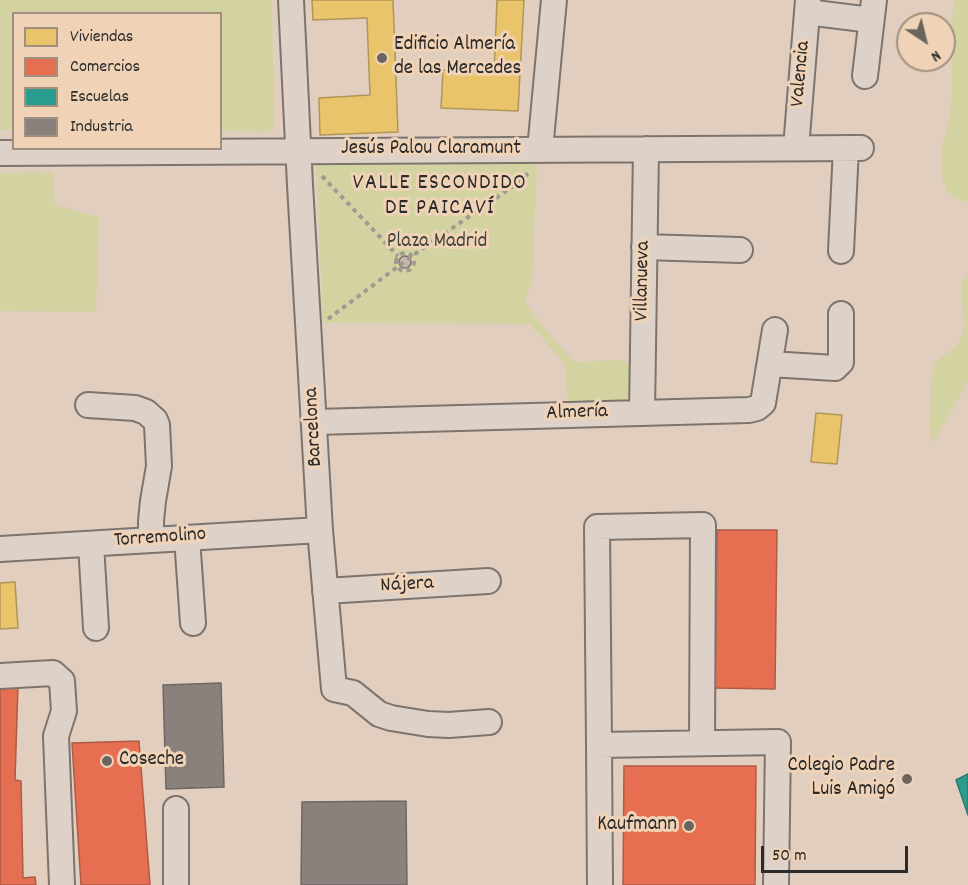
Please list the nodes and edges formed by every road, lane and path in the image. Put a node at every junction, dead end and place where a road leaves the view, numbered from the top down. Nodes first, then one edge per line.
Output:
1 (291, 0) edge
2 (554, 0) edge
3 (808, 6) edge
4 (873, 10) edge
5 (865, 76) dead end
6 (796, 148) junction
7 (646, 149) junction
8 (536, 150) junction
9 (298, 151) junction
10 (0, 153) edge
11 (321, 175) dead end
12 (644, 247) junction
13 (740, 250) dead end
14 (841, 251) dead end
15 (398, 256) junction
16 (411, 256) junction
17 (398, 267) junction
18 (841, 314) dead end
19 (323, 323) dead end
20 (775, 330) dead end
21 (770, 364) junction
22 (88, 405) dead end
23 (642, 412) junction
24 (315, 422) junction
25 (321, 530) junction
26 (187, 538) junction
27 (151, 540) junction
28 (91, 543) junction
29 (0, 549) edge
30 (488, 581) dead end
31 (326, 591) junction
32 (193, 623) dead end
33 (96, 628) dead end
34 (0, 676) edge
35 (489, 722) dead end
36 (702, 743) junction
37 (599, 745) junction
38 (176, 809) dead end
39 (62, 885) edge
40 (176, 885) edge
41 (600, 885) edge
42 (776, 885) edge

1 - 9 street, Barcelona
2 - 8 street
3 - 4 street
3 - 6 street, Valencia
4 - 5 street
6 - 7 street, Jesús Palou Claramunt
6 - 14 street, Jesús Palou Claramunt
7 - 8 street, Jesús Palou Claramunt
7 - 12 street, Villanueva
8 - 9 street, Jesús Palou Claramunt
8 - 16 path
9 - 10 street, Jesús Palou Claramunt
9 - 24 street, Barcelona
11 - 15 path
12 - 13 street
12 - 23 street, Villanueva
15 - 16 path
15 - 17 path
16 - 17 path
16 - 17 path
17 - 19 path
18 - 21 street
20 - 21 street, Almería
21 - 23 street, Almería
22 - 27 street
23 - 24 street, Almería
24 - 25 street, Barcelona
25 - 26 street, Torremolino
25 - 31 street, Barcelona
26 - 27 street, Torremolino
26 - 32 street
27 - 28 street, Torremolino
28 - 29 street, Torremolino
28 - 33 street
30 - 31 street, Nájera
31 - 35 street, Barcelona
34 - 39 street
36 - 37 street
36 - 37 street
36 - 42 street
37 - 41 street
38 - 40 street

